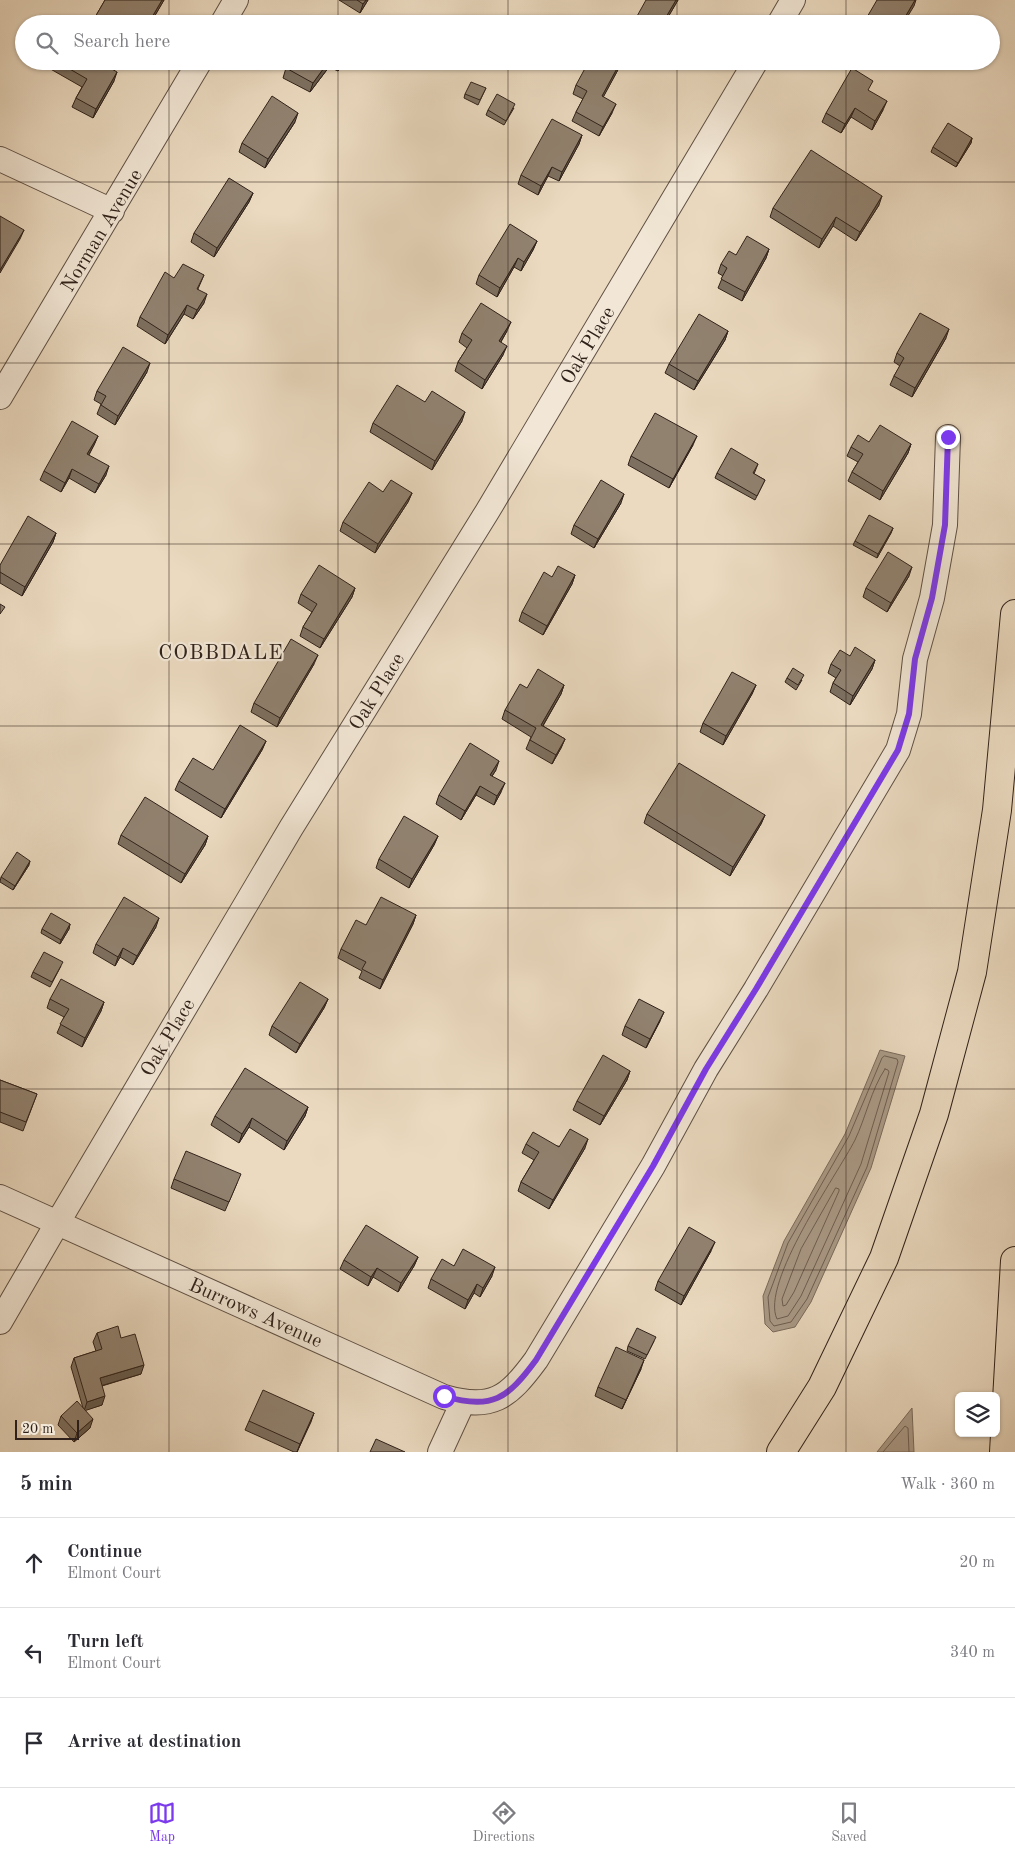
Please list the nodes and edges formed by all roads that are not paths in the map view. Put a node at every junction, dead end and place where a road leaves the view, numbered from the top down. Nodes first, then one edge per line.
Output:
1 (236, 0) edge
2 (793, 0) edge
3 (227, 15) edge
4 (784, 15) edge
5 (195, 70) edge
6 (751, 70) edge
7 (0, 159) edge
8 (112, 211) junction
9 (0, 397) edge
10 (948, 437) dead end
11 (1015, 614) edge
12 (0, 1197) edge
13 (58, 1222) junction
14 (1015, 1261) edge
15 (0, 1322) edge
16 (464, 1402) junction
17 (440, 1452) edge
18 (781, 1452) edge
19 (1004, 1452) edge

1 - 3 street
2 - 4 street
5 - 8 street, Norman Avenue
6 - 13 street, Oak Place
7 - 8 street
8 - 9 street, Norman Avenue
10 - 16 street
11 - 18 highway
12 - 13 street, Burrows Avenue
13 - 15 street, Oak Place
13 - 16 street, Burrows Avenue
14 - 19 highway
16 - 17 street

